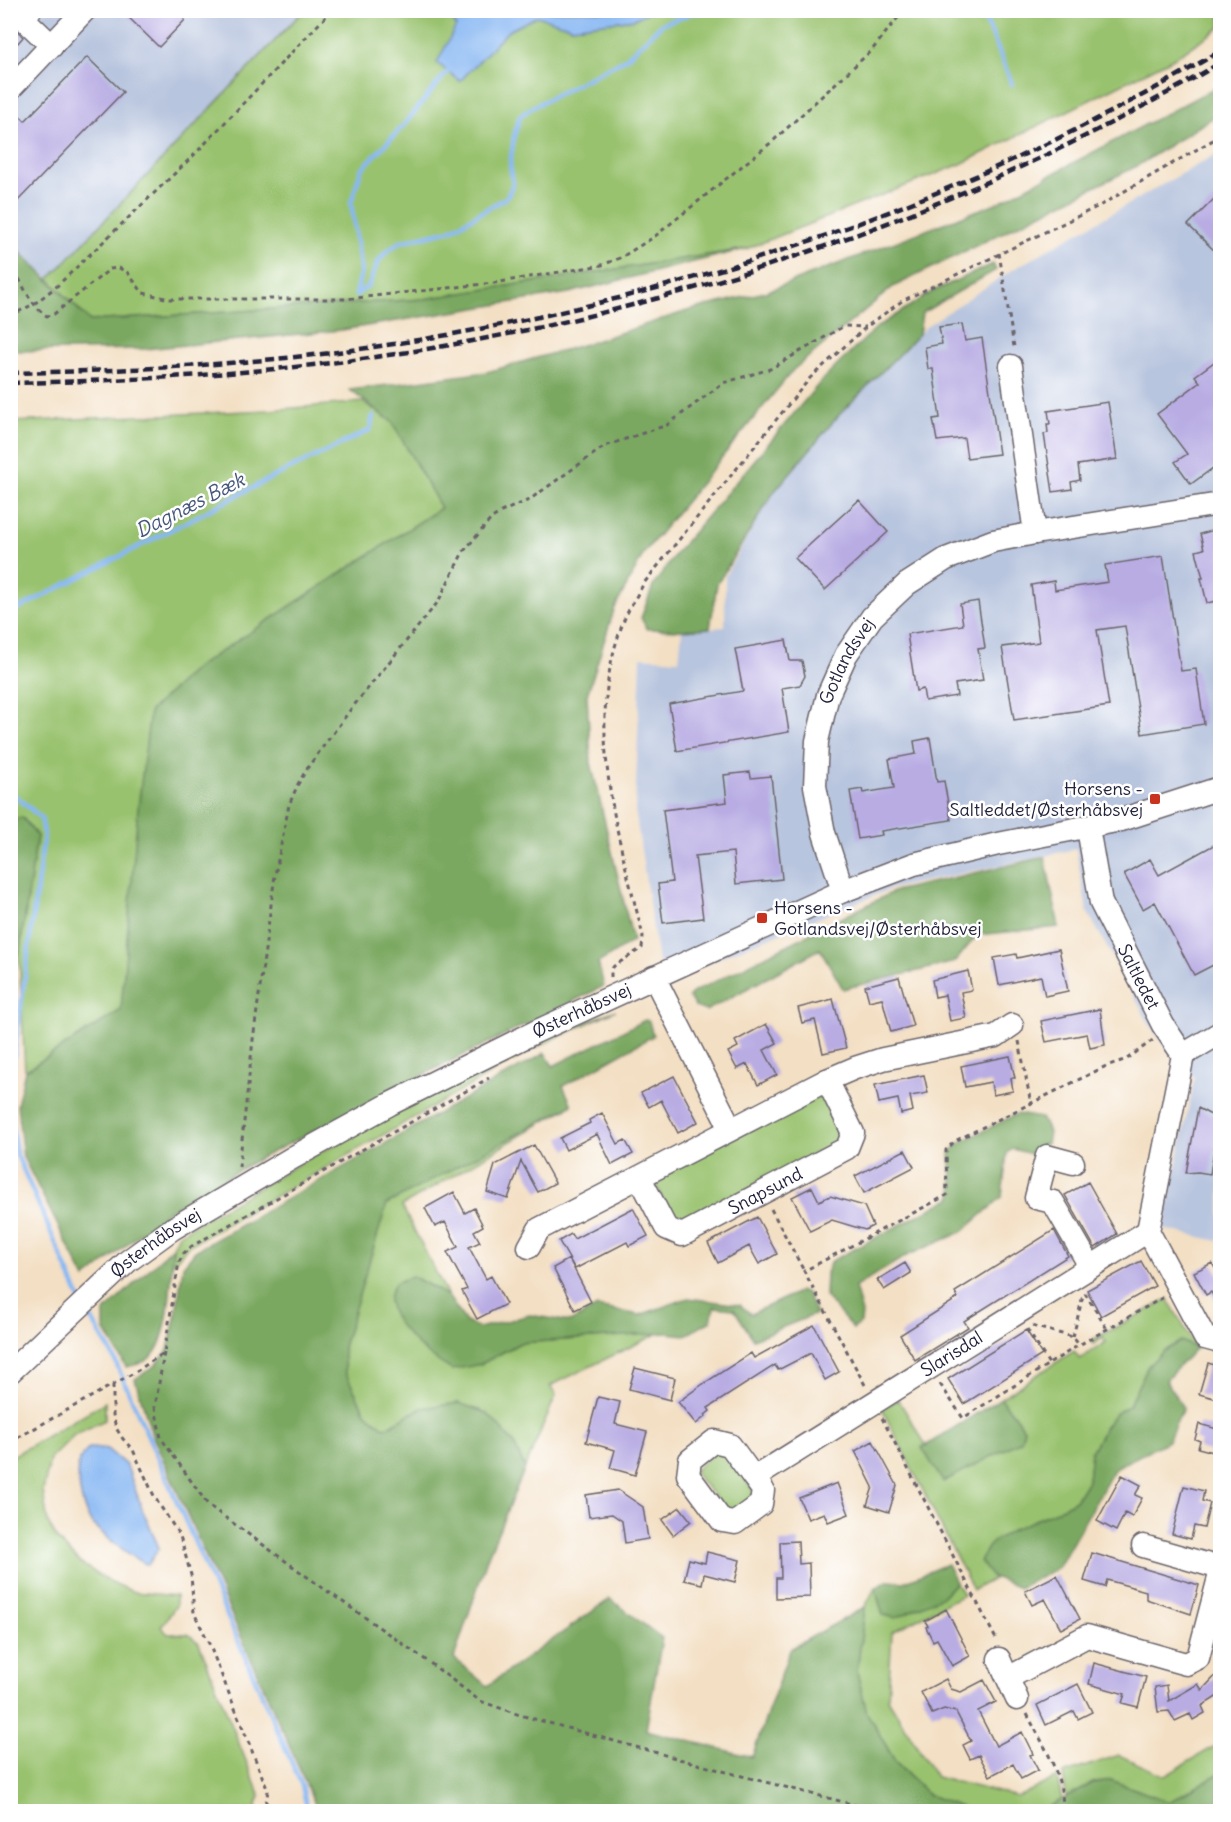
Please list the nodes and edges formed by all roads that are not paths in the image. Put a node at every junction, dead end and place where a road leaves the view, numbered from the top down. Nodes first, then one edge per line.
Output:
1 (30, 10) edge
2 (86, 10) edge
3 (52, 46) junction
4 (10, 89) edge
5 (1011, 366) road end
6 (1221, 504) edge
7 (1035, 533) junction
8 (1221, 788) edge
9 (1088, 828) junction
10 (843, 891) junction
11 (654, 977) junction
12 (1012, 1025) road end
13 (1221, 1033) edge
14 (1183, 1055) junction
15 (827, 1080) junction
16 (731, 1129) junction
17 (1073, 1163) dead end
18 (640, 1178) junction
19 (1148, 1231) junction
20 (529, 1246) dead end
21 (1090, 1266) junction
22 (1221, 1342) edge
23 (10, 1372) edge
24 (754, 1478) dead end
25 (1143, 1546) dead end
26 (1221, 1568) edge
27 (1221, 1574) edge
28 (1017, 1699) road end

1 - 3 street
2 - 3 street
3 - 4 street
5 - 7 street
6 - 7 street, Gotlandsvej
7 - 10 street, Gotlandsvej
8 - 9 street, Østerhåbsvej
9 - 10 street, Østerhåbsvej
9 - 14 street, Saltledet
10 - 11 street, Østerhåbsvej
11 - 16 street
11 - 23 street, Østerhåbsvej
12 - 15 street
13 - 14 street
14 - 19 street
15 - 16 street
15 - 18 street, Snapsund
16 - 18 street
17 - 21 street
18 - 20 street
19 - 21 street, Slarisdal
19 - 22 street
21 - 24 street, Slarisdal
25 - 26 street
27 - 28 street

